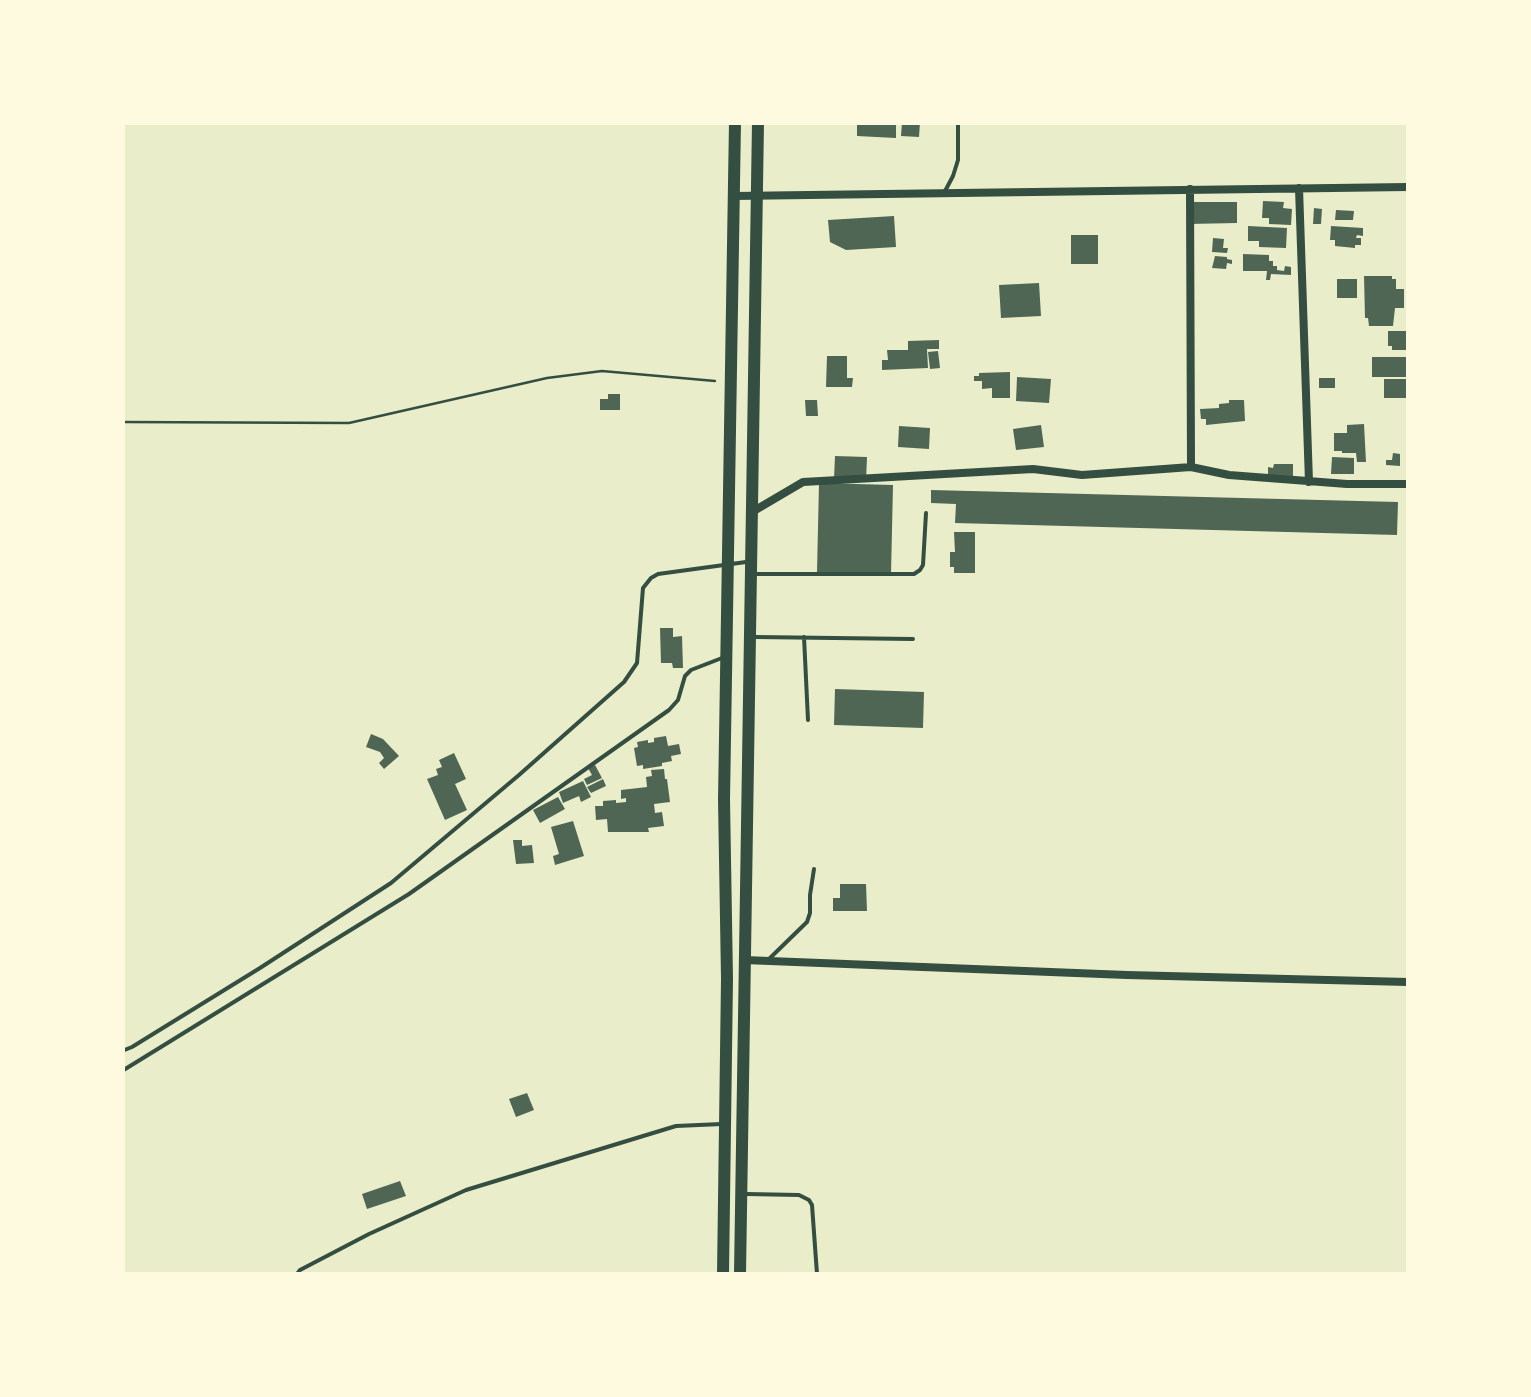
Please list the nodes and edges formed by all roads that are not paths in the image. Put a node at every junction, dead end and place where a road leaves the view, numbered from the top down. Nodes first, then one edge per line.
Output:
1 (735, 122) edge
2 (758, 122) edge
3 (958, 122) edge
4 (1408, 187) edge
5 (1300, 188) junction
6 (1190, 190) junction
7 (944, 193) junction
8 (734, 196) junction
9 (757, 196) junction
10 (1191, 467) junction
11 (1308, 482) dead end
12 (1408, 484) edge
13 (752, 512) junction
14 (926, 512) dead end
15 (728, 564) junction
16 (751, 568) junction
17 (750, 637) junction
18 (804, 637) junction
19 (913, 639) dead end
20 (727, 656) junction
21 (808, 720) dead end
22 (814, 869) dead end
23 (744, 960) junction
24 (767, 961) junction
25 (1408, 982) edge
26 (122, 1050) edge
27 (122, 1071) edge
28 (726, 1124) junction
29 (741, 1194) junction
30 (297, 1274) edge
31 (724, 1274) edge
32 (740, 1274) edge
33 (817, 1274) edge

1 - 8 highway
2 - 9 highway
3 - 7 lane
4 - 5 street
5 - 6 street
5 - 11 street
6 - 7 street
6 - 10 street
7 - 9 street
8 - 9 street
8 - 15 highway
9 - 13 highway
10 - 12 street
10 - 13 street
13 - 16 highway
14 - 16 lane
15 - 16 lane
15 - 20 highway
15 - 26 lane
16 - 17 highway
17 - 18 lane
17 - 23 highway
18 - 19 lane
18 - 21 lane
20 - 27 lane
20 - 28 highway
22 - 24 lane
23 - 24 street
23 - 29 highway
24 - 25 street
28 - 30 lane
28 - 31 highway
29 - 32 highway
29 - 33 lane

